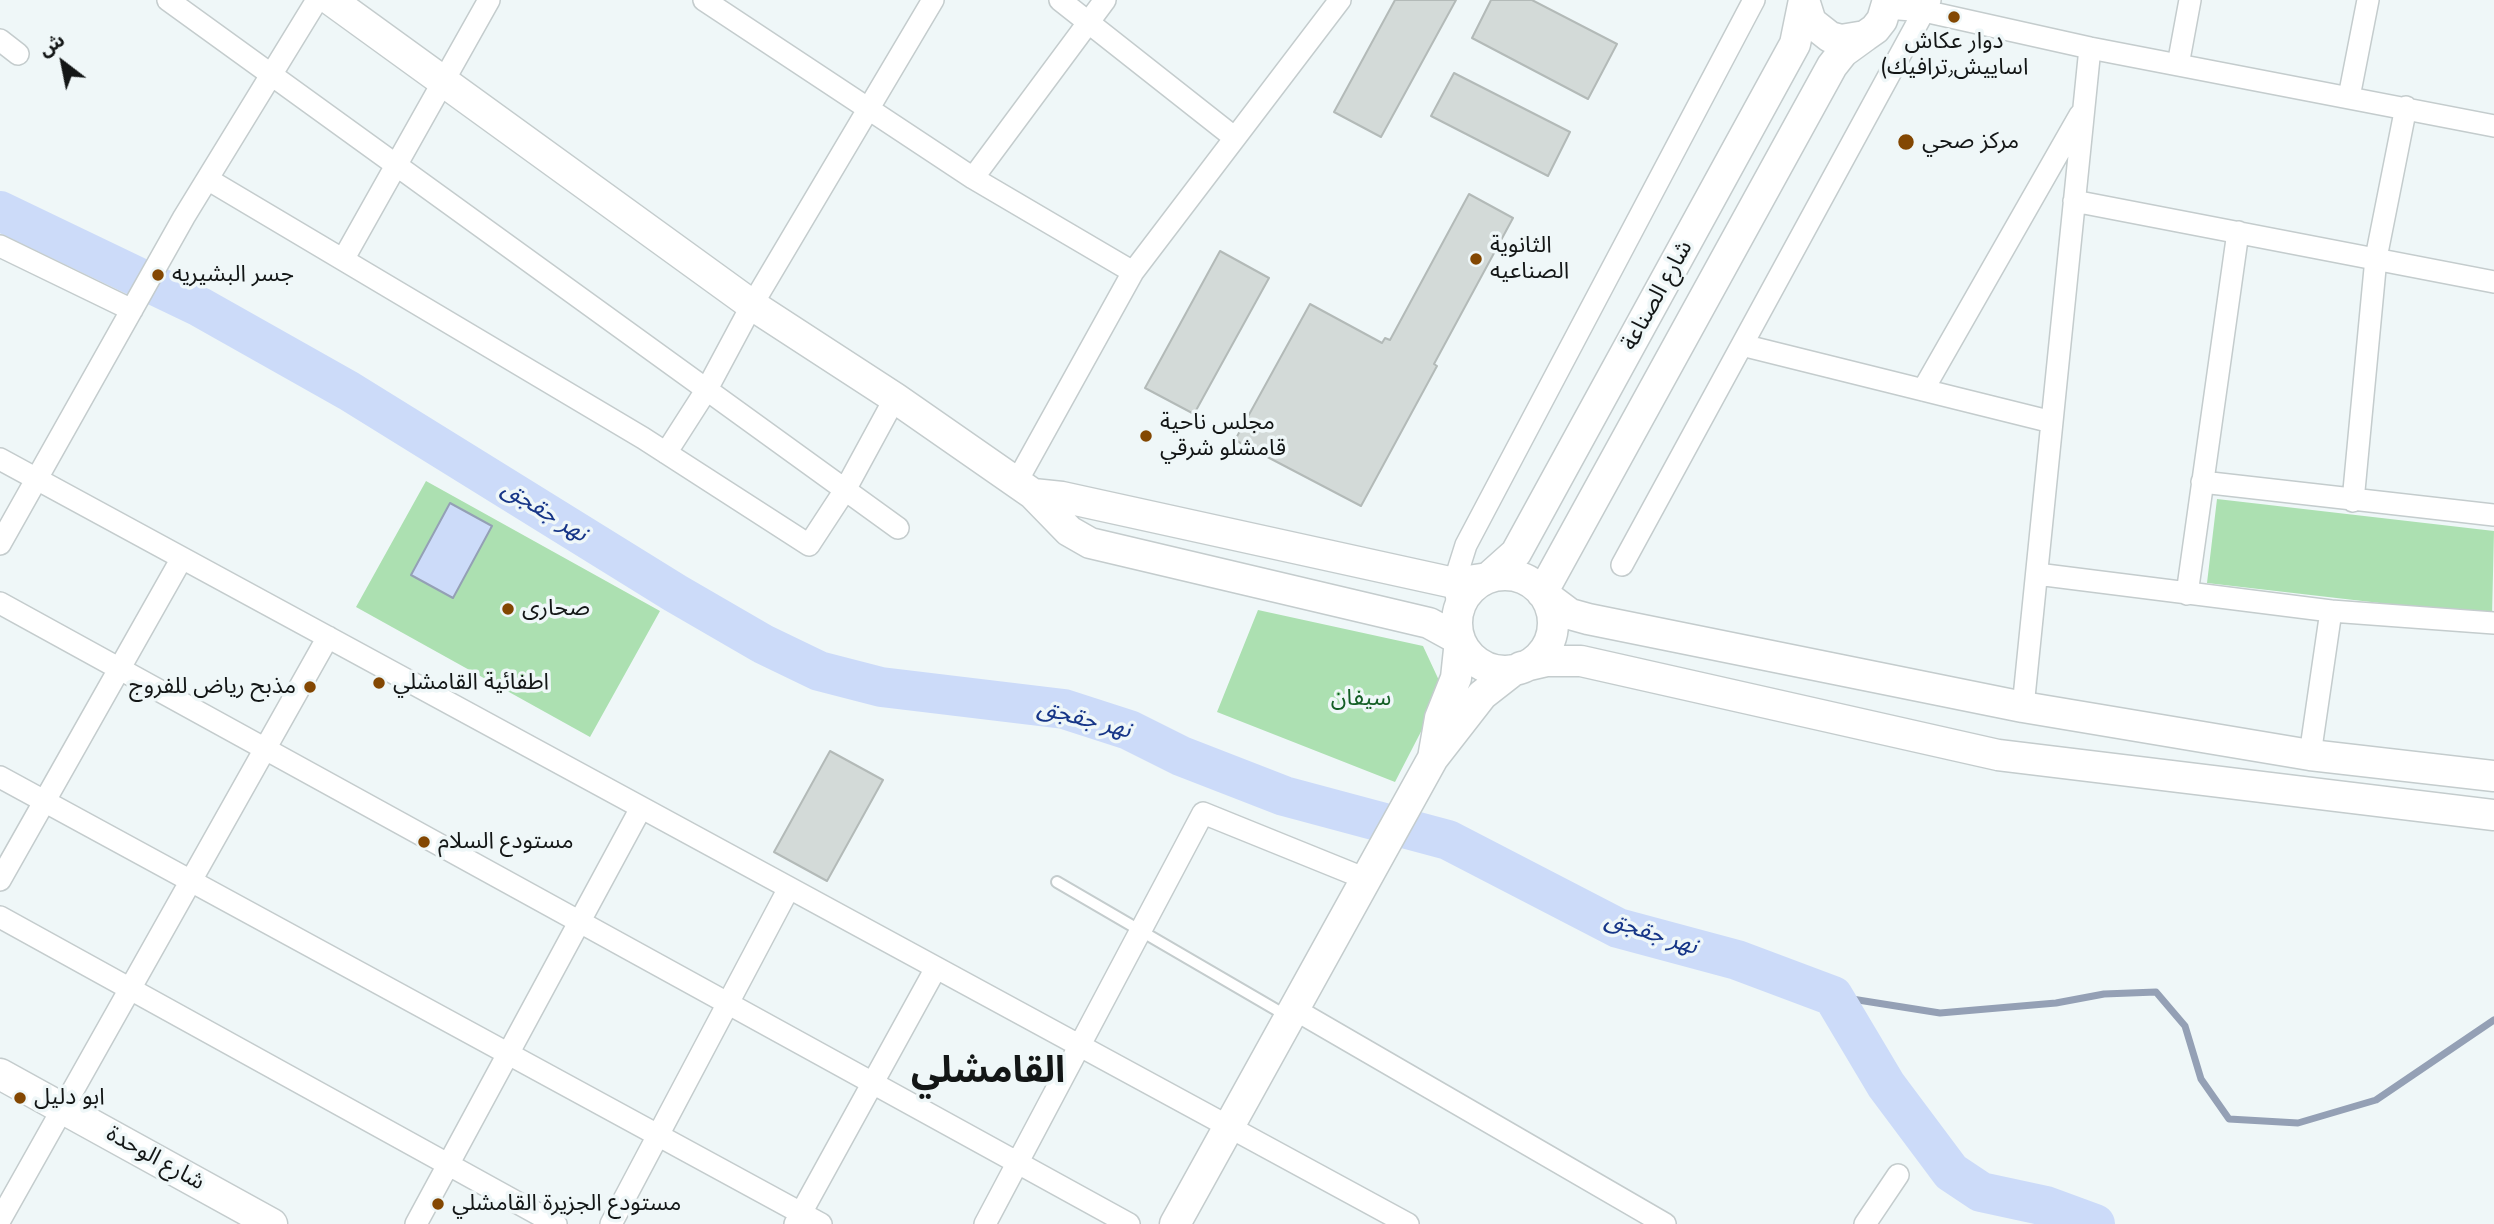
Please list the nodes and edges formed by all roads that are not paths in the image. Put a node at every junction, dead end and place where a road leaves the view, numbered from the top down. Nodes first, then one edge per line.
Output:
1 (168, 0) edge
2 (317, 0) edge
3 (331, 0) edge
4 (489, 0) edge
5 (933, 0) edge
6 (1059, 0) edge
7 (1105, 0) edge
8 (1340, 0) edge
9 (1754, 0) edge
10 (1804, 0) edge
11 (2190, 0) edge
12 (2368, 0) edge
13 (708, 1) edge
14 (1887, 4) edge
15 (1927, 5) edge
16 (1088, 23) junction
17 (1864, 36) junction
18 (0, 40) edge
19 (2090, 48) junction
20 (18, 54) dead end
21 (2178, 65) junction
22 (271, 76) junction
23 (443, 82) junction
24 (2348, 97) junction
25 (2084, 107) junction
26 (2406, 107) junction
27 (868, 111) junction
28 (2494, 126) edge
29 (1236, 138) junction
30 (397, 163) junction
31 (973, 178) junction
32 (209, 180) junction
33 (2074, 201) junction
34 (2238, 232) junction
35 (0, 246) edge
36 (344, 258) junction
37 (2376, 258) junction
38 (1133, 272) junction
39 (2494, 282) edge
40 (752, 305) junction
41 (132, 310) junction
42 (1742, 345) junction
43 (707, 389) junction
44 (1923, 390) junction
45 (895, 398) junction
46 (2052, 422) junction
47 (666, 453) junction
48 (0, 459) edge
49 (36, 478) junction
50 (2202, 482) junction
51 (1025, 489) junction
52 (845, 490) junction
53 (2353, 501) junction
54 (2494, 515) edge
55 (898, 528) dead end
56 (0, 544) edge
57 (182, 558) junction
58 (1622, 565) dead end
59 (2037, 574) junction
60 (1488, 578) junction
61 (1542, 593) junction
62 (2187, 594) junction
63 (1456, 596) junction
64 (0, 603) edge
65 (2331, 611) junction
66 (2494, 623) edge
67 (328, 637) junction
68 (1460, 640) junction
69 (119, 669) junction
70 (1518, 669) junction
71 (2023, 707) junction
72 (268, 750) junction
73 (2310, 755) junction
74 (1433, 758) junction
75 (2494, 776) edge
76 (0, 777) edge
77 (45, 801) junction
78 (641, 808) junction
79 (2494, 815) edge
80 (1370, 872) junction
81 (0, 880) edge
82 (193, 882) junction
83 (1057, 882) dead end
84 (789, 888) junction
85 (0, 917) edge
86 (580, 922) junction
87 (1141, 930) junction
88 (936, 968) junction
89 (131, 989) junction
90 (728, 1004) junction
91 (1292, 1013) junction
92 (1079, 1046) junction
93 (508, 1054) junction
94 (0, 1074) edge
95 (873, 1083) junction
96 (0, 1096) edge
97 (59, 1117) junction
98 (1228, 1127) junction
99 (658, 1135) junction
100 (1017, 1163) junction
101 (448, 1164) junction
102 (1898, 1175) dead end
103 (1373, 1216) edge
104 (798, 1219) edge
105 (0, 1220) edge
106 (233, 1224) edge
107 (272, 1224) edge
108 (416, 1224) edge
109 (556, 1224) edge
110 (611, 1224) edge
111 (821, 1224) edge
112 (985, 1224) edge
113 (1129, 1224) edge
114 (1175, 1224) edge
115 (1408, 1224) edge
116 (1665, 1224) edge
117 (1865, 1224) edge

1 - 22 street
2 - 22 street
3 - 23 street
4 - 23 street
5 - 27 street
6 - 16 street
7 - 16 street
8 - 29 street
9 - 63 street
10 - 17 street
10 - 60 street, شارع الصناعة
11 - 21 street
12 - 24 street
13 - 27 street
14 - 15 street
14 - 17 street
15 - 19 street
15 - 42 street
16 - 29 street
16 - 31 street
17 - 61 street
18 - 20 street
19 - 21 street
19 - 25 street
21 - 24 street
22 - 30 street
22 - 32 street
23 - 30 street
23 - 40 street
24 - 26 street
25 - 33 street
25 - 44 street
26 - 28 street
26 - 37 street
27 - 31 street
27 - 40 street
29 - 38 street
30 - 36 street
30 - 43 street
31 - 38 street
32 - 36 street
32 - 41 street
33 - 34 street
33 - 46 street
34 - 37 street
34 - 50 street
35 - 41 street
36 - 47 street
37 - 39 street
37 - 53 street
38 - 51 street
40 - 43 street
40 - 45 street
41 - 49 street
42 - 44 street
42 - 58 street
43 - 47 street
43 - 52 street
44 - 46 street
45 - 51 street
45 - 52 street
46 - 59 street
47 - 52 street
48 - 49 street
49 - 56 street
49 - 57 street
50 - 53 street
50 - 62 street
51 - 63 street
51 - 68 street
52 - 55 street
53 - 54 street
57 - 67 street
57 - 69 street
59 - 62 street
59 - 71 street
60 - 61 street
60 - 63 street
61 - 70 street
61 - 71 street
62 - 65 street
63 - 68 street
64 - 69 street
65 - 66 street
65 - 73 street
67 - 72 street
67 - 78 street
68 - 70 street
68 - 74 street
69 - 72 street
69 - 77 street
70 - 74 street
70 - 79 street
71 - 73 street
72 - 82 street
72 - 86 street
73 - 75 street
74 - 80 street
76 - 77 street
77 - 81 street
77 - 82 street
78 - 84 street
78 - 86 street
80 - 87 street
80 - 91 street
82 - 89 street
82 - 93 street
83 - 87 lane
84 - 88 street
84 - 90 street
85 - 89 street
86 - 90 street
86 - 93 street
87 - 91 lane
87 - 92 street
88 - 92 street
88 - 95 street
89 - 97 street
89 - 101 street
90 - 95 street
90 - 99 street
91 - 98 street
91 - 116 street
92 - 98 street
92 - 100 street
93 - 99 street
93 - 101 street
94 - 97 street, شارع الوحدة
95 - 100 street
95 - 104 street
96 - 97 street, شارع الوحدة
97 - 105 street
97 - 106 street, شارع الوحدة
97 - 107 street, شارع الوحدة
98 - 103 street
98 - 114 street
99 - 104 street
99 - 110 street
100 - 112 street
100 - 113 street
101 - 108 street
101 - 109 street
102 - 117 street
103 - 115 street
104 - 111 street

